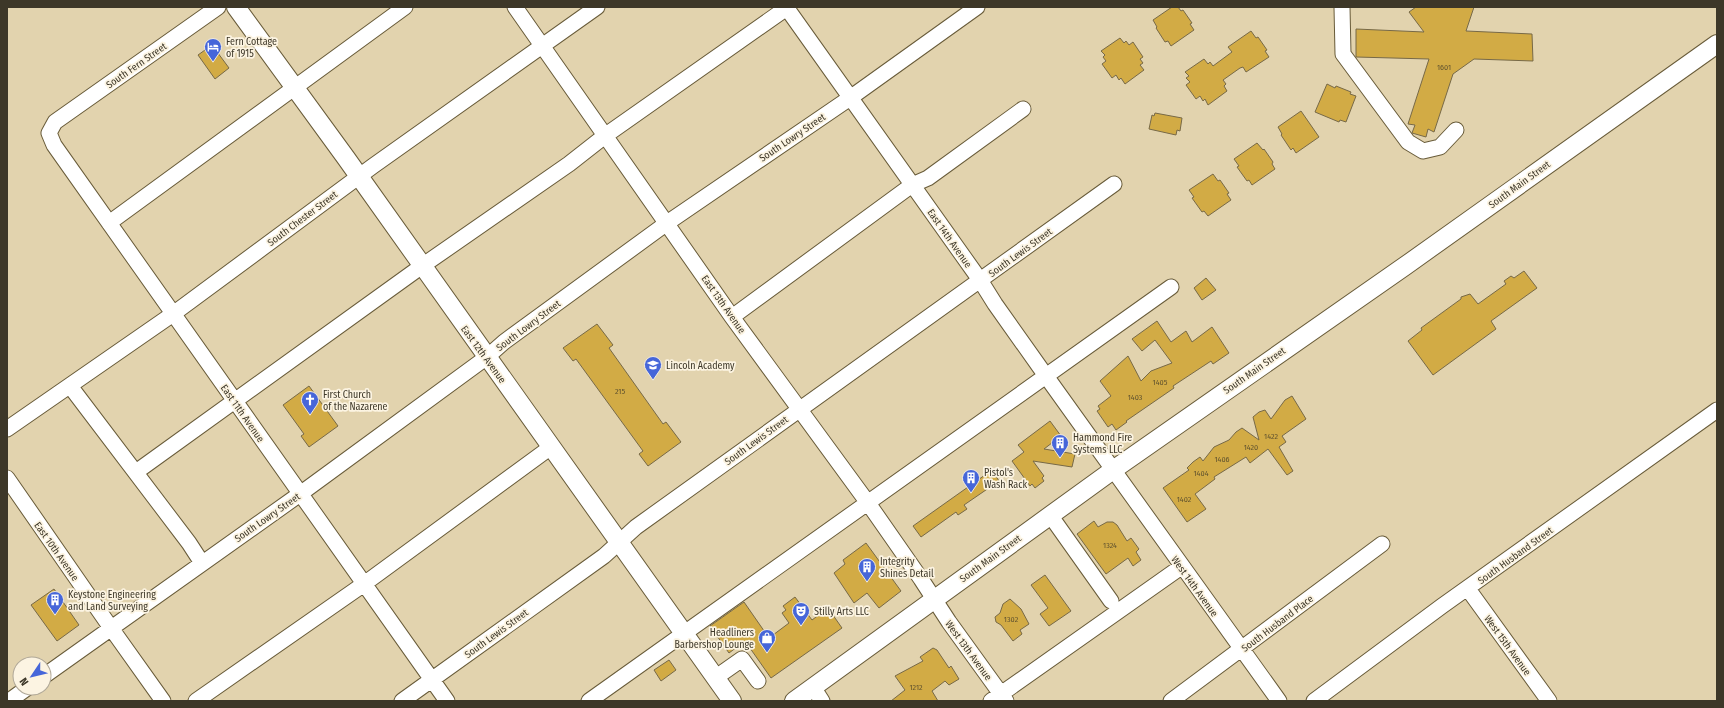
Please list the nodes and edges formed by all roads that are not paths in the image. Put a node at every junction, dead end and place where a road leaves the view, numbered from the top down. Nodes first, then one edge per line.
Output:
1 (218, 7) edge
2 (236, 7) edge
3 (405, 7) edge
4 (515, 7) edge
5 (597, 7) edge
6 (787, 7) edge
7 (977, 7) edge
8 (1342, 7) edge
9 (1717, 44) edge
10 (542, 46) junction
11 (295, 88) junction
12 (850, 98) junction
13 (1023, 109) dead end
14 (55, 122) joint
15 (1456, 130) dead end
16 (606, 135) junction
17 (359, 176) junction
18 (912, 184) junction
19 (1114, 184) dead end
20 (109, 223) junction
21 (667, 223) junction
22 (422, 266) junction
23 (980, 280) junction
24 (1171, 287) dead end
25 (173, 314) junction
26 (732, 317) junction
27 (487, 357) junction
28 (1046, 376) junction
29 (70, 386) junction
30 (235, 401) junction
31 (799, 409) junction
32 (1717, 410) edge
33 (7, 430) edge
34 (551, 447) junction
35 (1113, 470) junction
36 (136, 472) junction
37 (7, 478) edge
38 (300, 494) junction
39 (868, 503) junction
40 (1050, 515) junction
41 (618, 543) junction
42 (1382, 544) dead end
43 (202, 563) junction
44 (1181, 567) junction
45 (364, 584) junction
46 (1468, 589) junction
47 (933, 599) junction
48 (1110, 600) dead end
49 (111, 628) junction
50 (683, 634) junction
51 (1242, 649) junction
52 (52, 670) edge
53 (715, 678) junction
54 (432, 679) junction
55 (758, 681) dead end
56 (818, 694) edge
57 (1000, 699) edge
58 (163, 701) edge
59 (196, 701) edge
60 (402, 701) edge
61 (447, 701) edge
62 (589, 701) edge
63 (732, 701) edge
64 (794, 701) edge
65 (1171, 701) edge
66 (1279, 701) edge
67 (1314, 701) edge
68 (1549, 701) edge

1 - 14 street, South Fern Street
2 - 11 main road, East 12th Avenue
3 - 11 street
4 - 10 street, East 13th Avenue
5 - 10 street, South Chester Street
6 - 12 street, East 14th Avenue
6 - 16 street
7 - 12 street, South Lowry Street
8 - 15 street
9 - 35 main road, South Main Street
10 - 16 street, East 13th Avenue
10 - 17 street, South Chester Street
11 - 17 main road, East 12th Avenue
11 - 20 street
12 - 18 street, East 14th Avenue
12 - 21 street, South Lowry Street
13 - 18 street
14 - 20 street, East 11th Avenue
16 - 21 street, East 13th Avenue
16 - 22 street
17 - 22 main road, East 12th Avenue
17 - 25 street, South Chester Street
18 - 23 street, East 14th Avenue
18 - 26 street
19 - 23 street, South Lewis Street
20 - 25 street, East 11th Avenue
21 - 26 street, East 13th Avenue
21 - 27 street, South Lowry Street
22 - 27 main road, East 12th Avenue
22 - 30 street
23 - 28 street, East 14th Avenue
23 - 31 street, South Lewis Street
24 - 28 street
25 - 29 street, South Chester Street
25 - 30 street, East 11th Avenue
26 - 31 street, East 13th Avenue
27 - 34 main road, East 12th Avenue
27 - 38 street, South Lowry Street
28 - 35 street, East 14th Avenue
28 - 39 street
29 - 33 street, South Chester Street
29 - 36 street
30 - 36 street
30 - 38 street, East 11th Avenue
31 - 39 street, East 13th Avenue
31 - 41 street, South Lewis Street
32 - 46 street, South Husband Street
34 - 41 main road, East 12th Avenue
34 - 45 street
35 - 40 main road, South Main Street
35 - 44 street, West 14th Avenue
36 - 43 street
37 - 49 street, East 10th Avenue
38 - 43 street, South Lowry Street
38 - 45 street, East 11th Avenue
39 - 47 street, East 13th Avenue
39 - 50 street
40 - 47 main road, South Main Street
40 - 48 street
41 - 50 main road, East 12th Avenue
41 - 54 street, South Lewis Street
42 - 51 street, South Husband Place
43 - 49 street, South Lowry Street
44 - 51 street, West 14th Avenue
44 - 57 street
45 - 54 street, East 11th Avenue
45 - 59 street
46 - 67 street, South Husband Street
46 - 68 street, West 15th Avenue
47 - 56 main road, South Main Street
47 - 57 street, West 13th Avenue
49 - 52 street, South Lowry Street
49 - 58 street, East 10th Avenue
50 - 53 main road, East 12th Avenue
50 - 62 street
51 - 65 street, South Husband Place
51 - 66 street, West 14th Avenue
53 - 55 street
53 - 63 main road, East 12th Avenue
54 - 60 street, South Lewis Street
54 - 61 street, East 11th Avenue
56 - 64 main road, South Main Street

